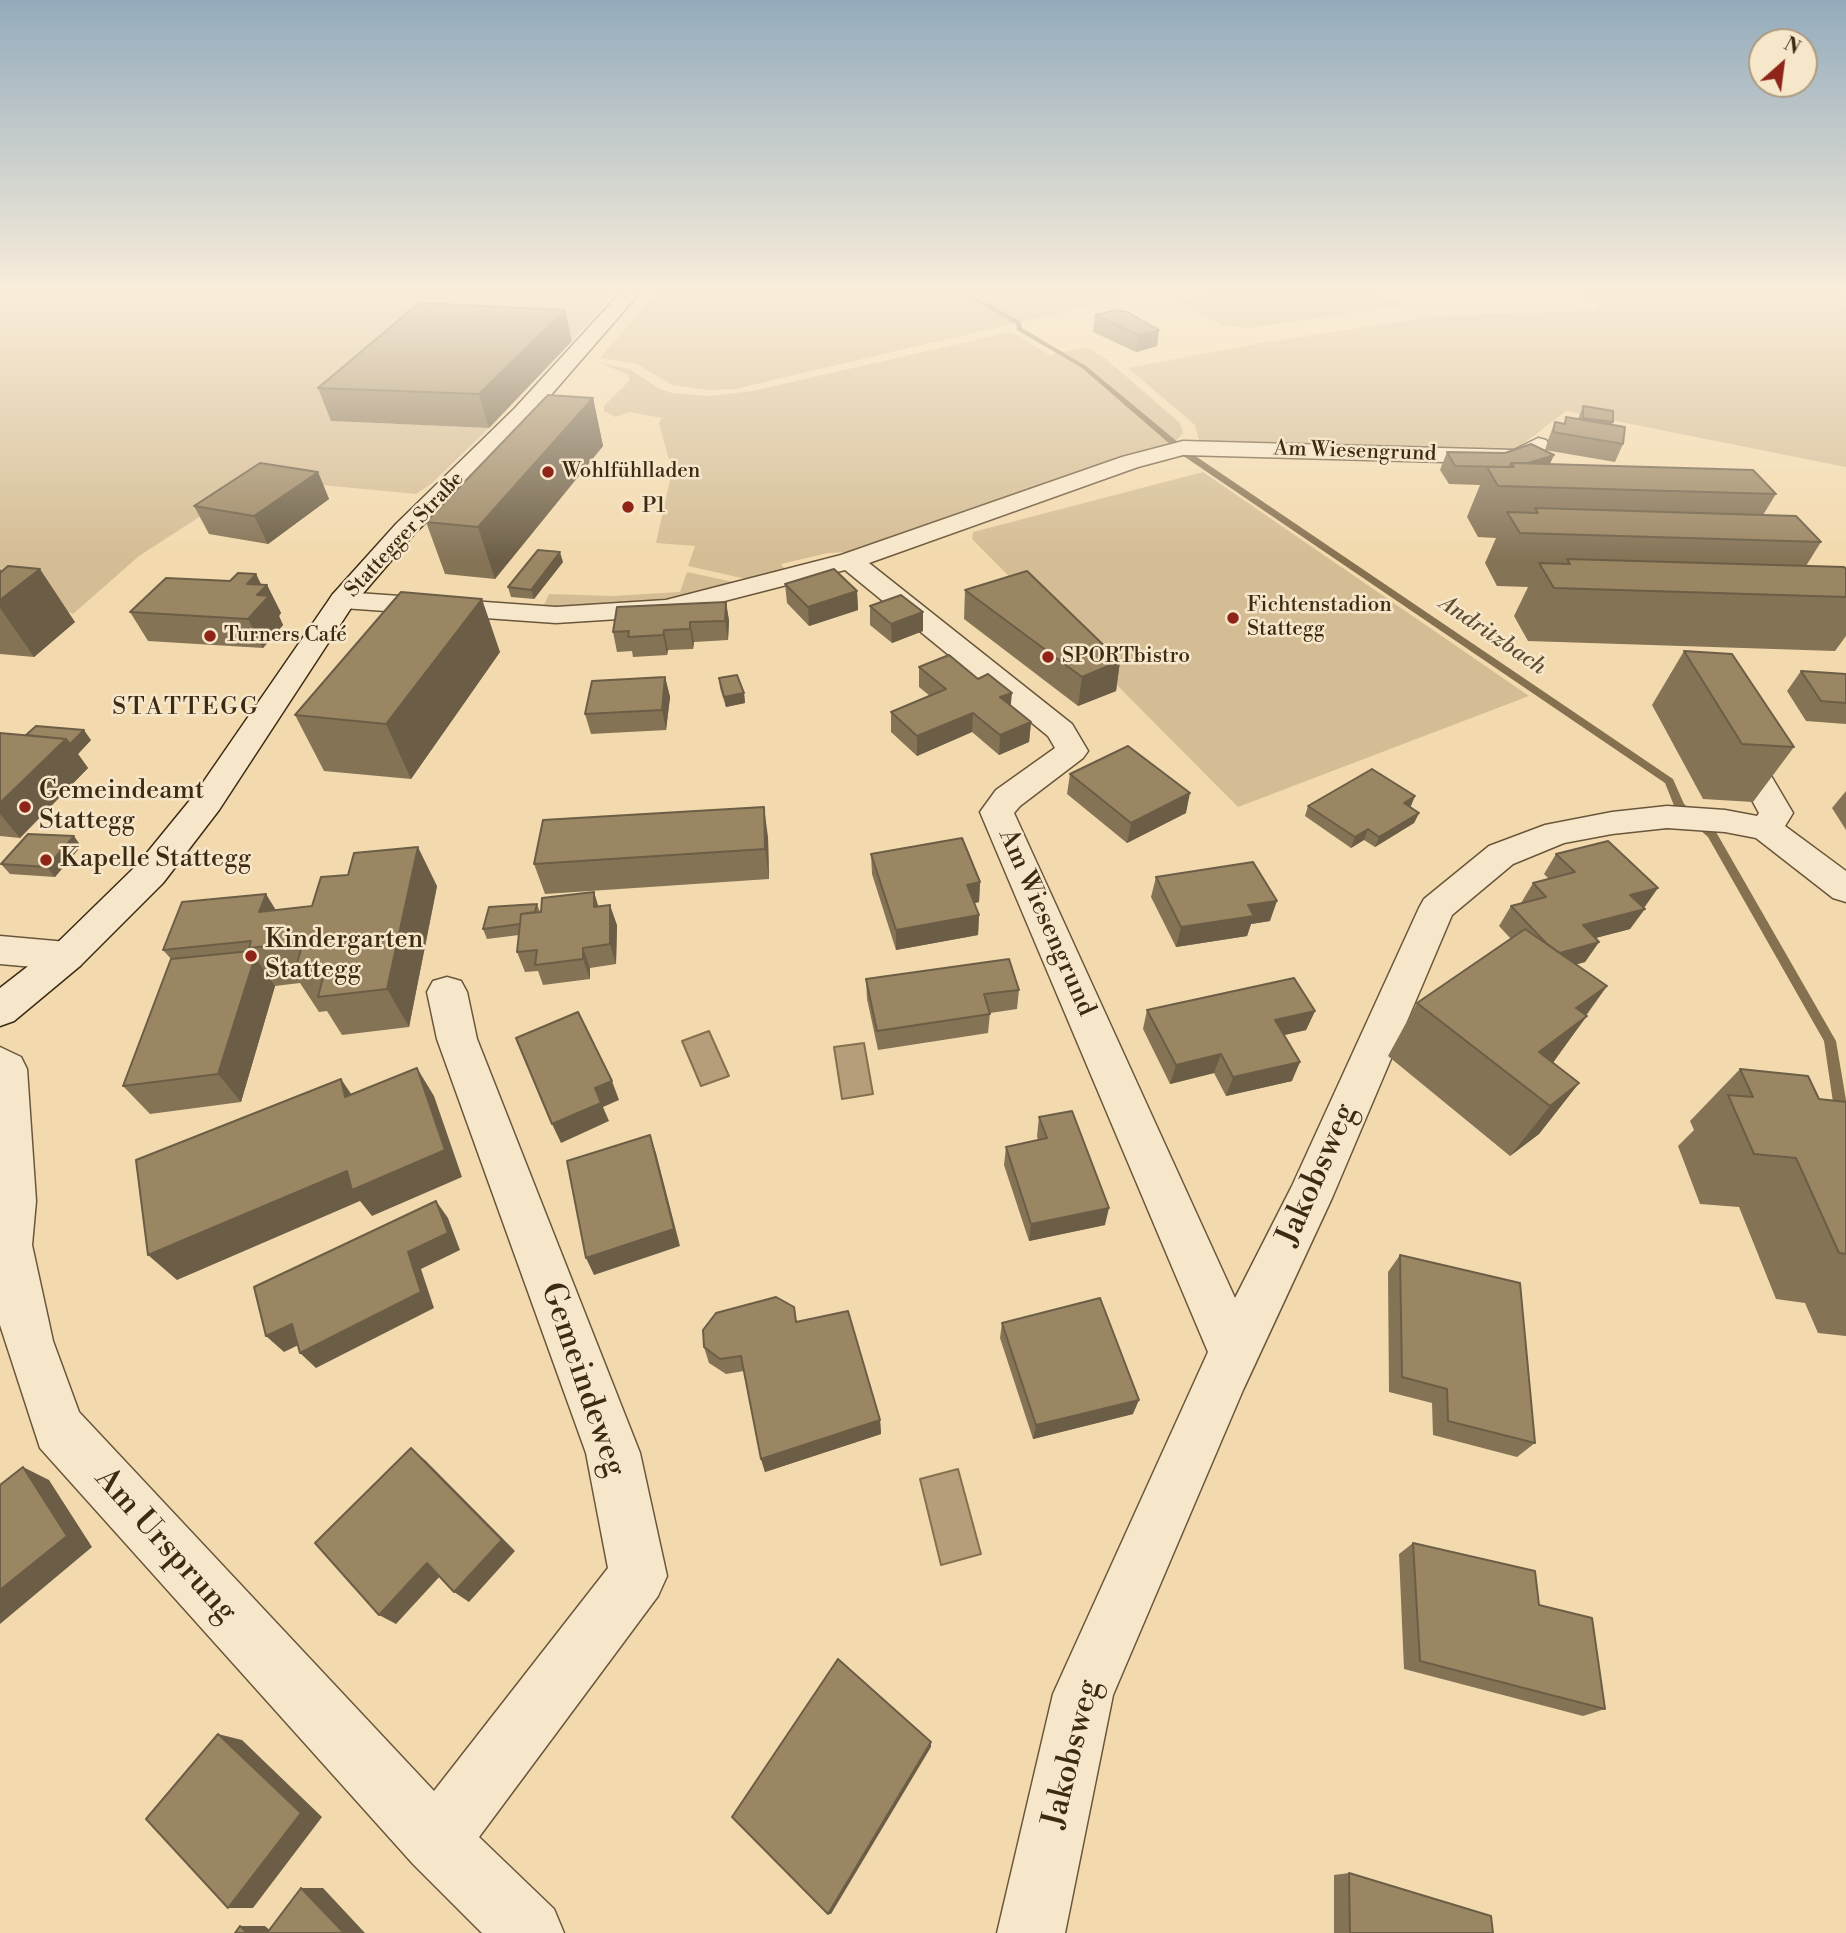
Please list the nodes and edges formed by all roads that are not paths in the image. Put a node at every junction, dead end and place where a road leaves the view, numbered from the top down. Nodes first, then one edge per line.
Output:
1 (552, 380) edge
2 (1538, 445) edge
3 (850, 561) junction
4 (343, 600) junction
5 (1724, 722) edge
6 (1766, 828) junction
7 (1846, 889) edge
8 (0, 950) edge
9 (67, 956) junction
10 (447, 992) dead end
11 (0, 1010) edge
12 (0, 1064) edge
13 (1234, 1353) junction
14 (436, 1841) junction
15 (530, 1933) edge
16 (1031, 1933) edge

1 - 4 street, Stattegger Straße
2 - 3 street, Am Wiesengrund
3 - 4 street, Am Wiesengrund
3 - 13 street, Am Wiesengrund
4 - 9 street, Stattegger Straße
5 - 6 street
6 - 7 street
6 - 13 street, Jakobsweg
8 - 9 street
9 - 11 street, Stattegger Straße
10 - 14 street, Gemeindeweg
12 - 14 street, Am Ursprung
13 - 16 street, Jakobsweg
14 - 15 street, Am Ursprung

